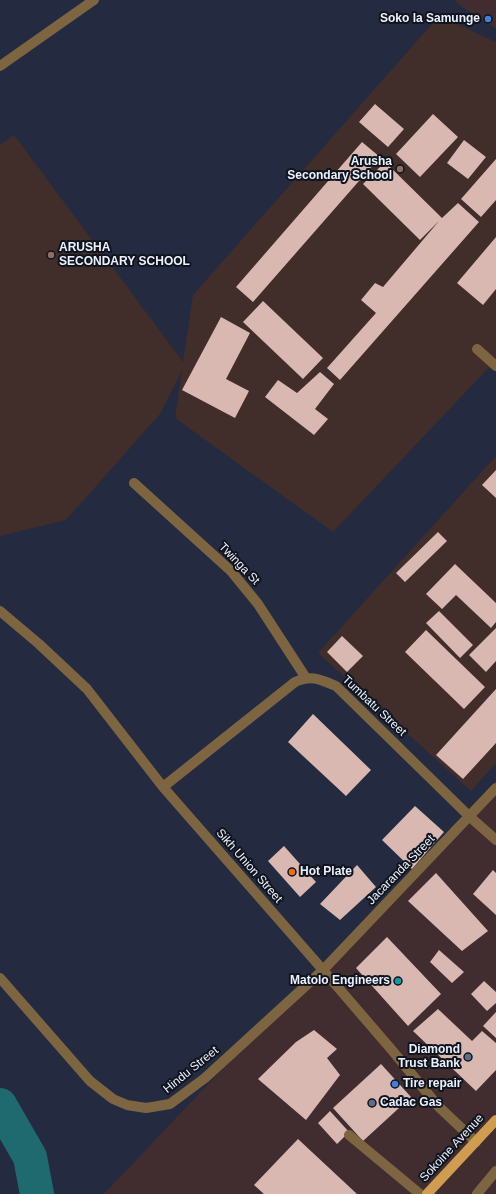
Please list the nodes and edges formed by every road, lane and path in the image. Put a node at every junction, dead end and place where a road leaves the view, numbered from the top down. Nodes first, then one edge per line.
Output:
1 (94, 0) edge
2 (0, 66) edge
3 (476, 349) dead end
4 (496, 366) edge
5 (134, 483) dead end
6 (0, 611) edge
7 (306, 678) junction
8 (163, 787) junction
9 (496, 788) edge
10 (470, 817) junction
11 (496, 840) edge
12 (323, 970) junction
13 (0, 978) edge
14 (496, 1120) edge
15 (349, 1136) dead end
16 (476, 1142) junction
17 (496, 1171) edge
18 (420, 1194) edge
19 (427, 1194) edge
20 (477, 1194) edge

1 - 2 street
3 - 4 street
5 - 7 street, Twinga St
6 - 8 street, Sikh Union Street
7 - 8 street
7 - 10 street, Tumbatu Street
8 - 12 street, Sikh Union Street
9 - 10 street, Jacaranda Street
10 - 11 street, Tumbatu Street
10 - 12 street, Jacaranda Street
12 - 13 street, Hindu Street
12 - 16 street, Sikh Union Street
14 - 16 main road, Sokoine Avenue
15 - 18 street
16 - 19 main road, Sokoine Avenue
17 - 20 street

